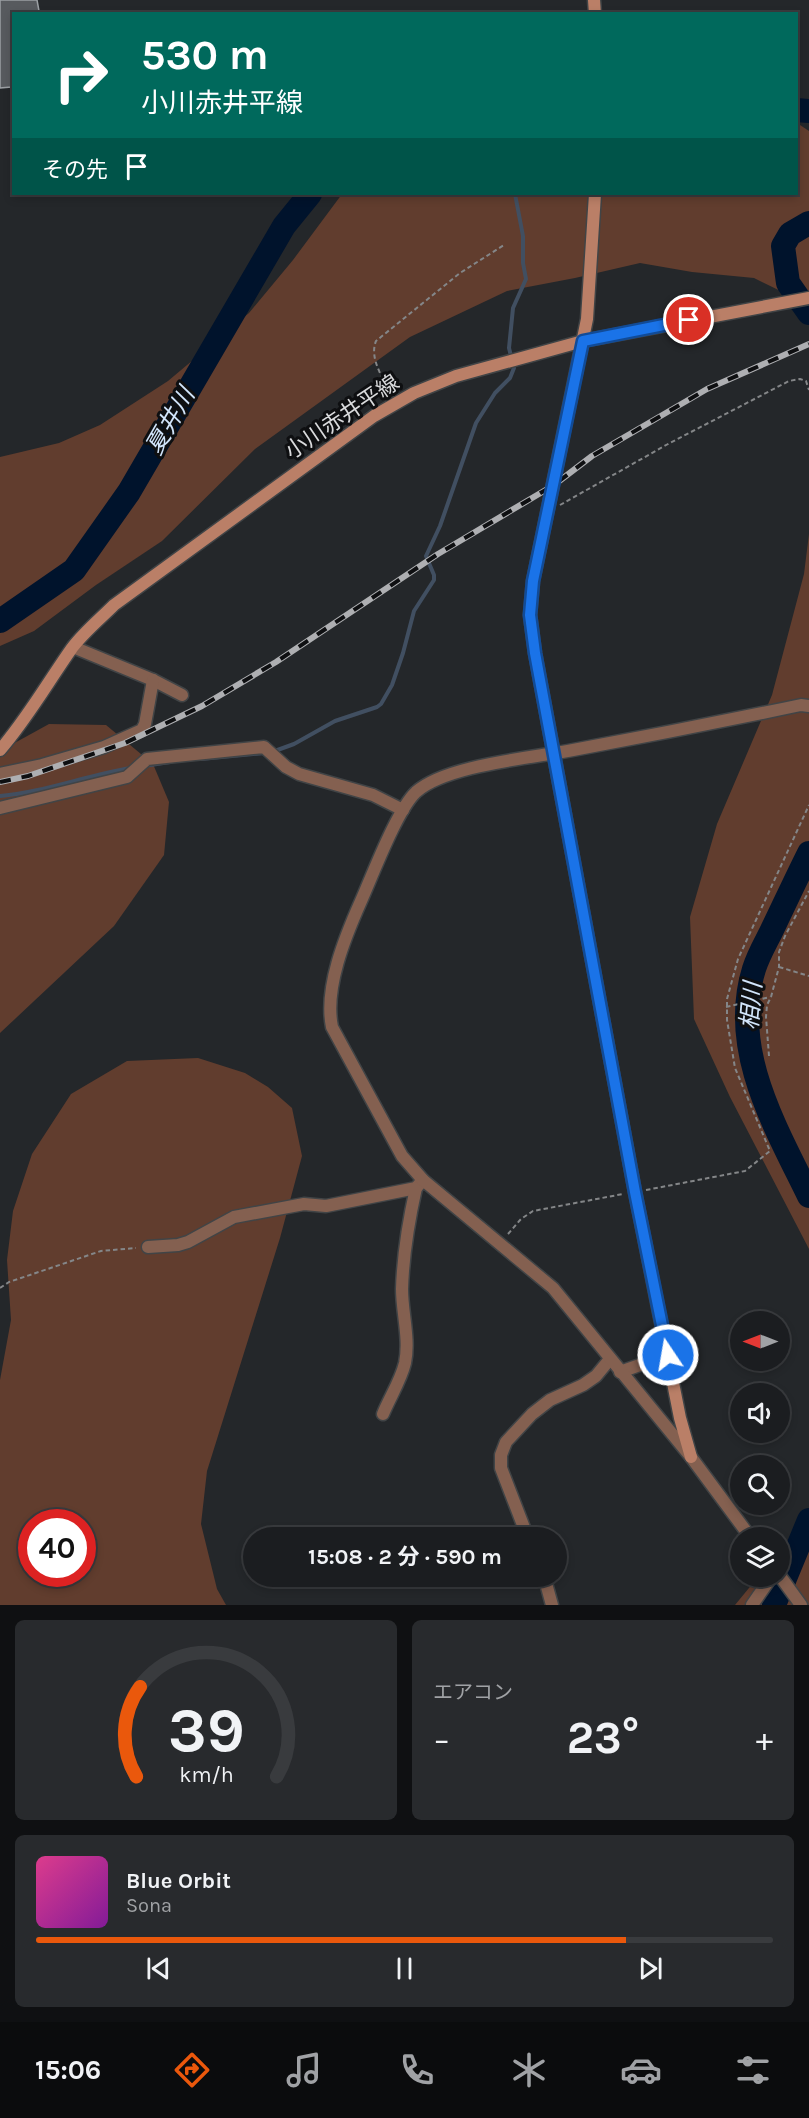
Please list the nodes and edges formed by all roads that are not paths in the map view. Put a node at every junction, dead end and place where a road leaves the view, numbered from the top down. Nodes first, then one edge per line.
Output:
1 (595, 195) edge
2 (809, 298) edge
3 (583, 341) junction
4 (73, 647) junction
5 (153, 680) junction
6 (182, 695) dead end
7 (809, 706) edge
8 (0, 750) edge
9 (554, 754) junction
10 (0, 774) edge
11 (0, 808) edge
12 (403, 810) junction
13 (419, 1184) junction
14 (148, 1247) road end
15 (668, 1355) junction
16 (610, 1359) junction
17 (620, 1372) junction
18 (383, 1414) dead end
19 (691, 1457) junction
20 (524, 1527) edge
21 (743, 1527) edge
22 (547, 1587) edge
23 (764, 1587) edge
24 (788, 1587) edge
25 (552, 1605) edge
26 (752, 1605) edge
27 (801, 1605) edge

1 - 3 street
2 - 3 street, 小川赤井平線
3 - 4 street, 小川赤井平線
3 - 9 street
4 - 5 street
4 - 8 street, 小川赤井平線
5 - 6 street
5 - 10 street
7 - 9 street
9 - 12 street
9 - 15 street
11 - 12 street
12 - 13 street
13 - 14 street
13 - 16 street
13 - 18 street
15 - 17 street
15 - 19 street
16 - 17 street
16 - 20 street
17 - 19 street
19 - 21 street
22 - 25 street
23 - 26 street
24 - 27 street

